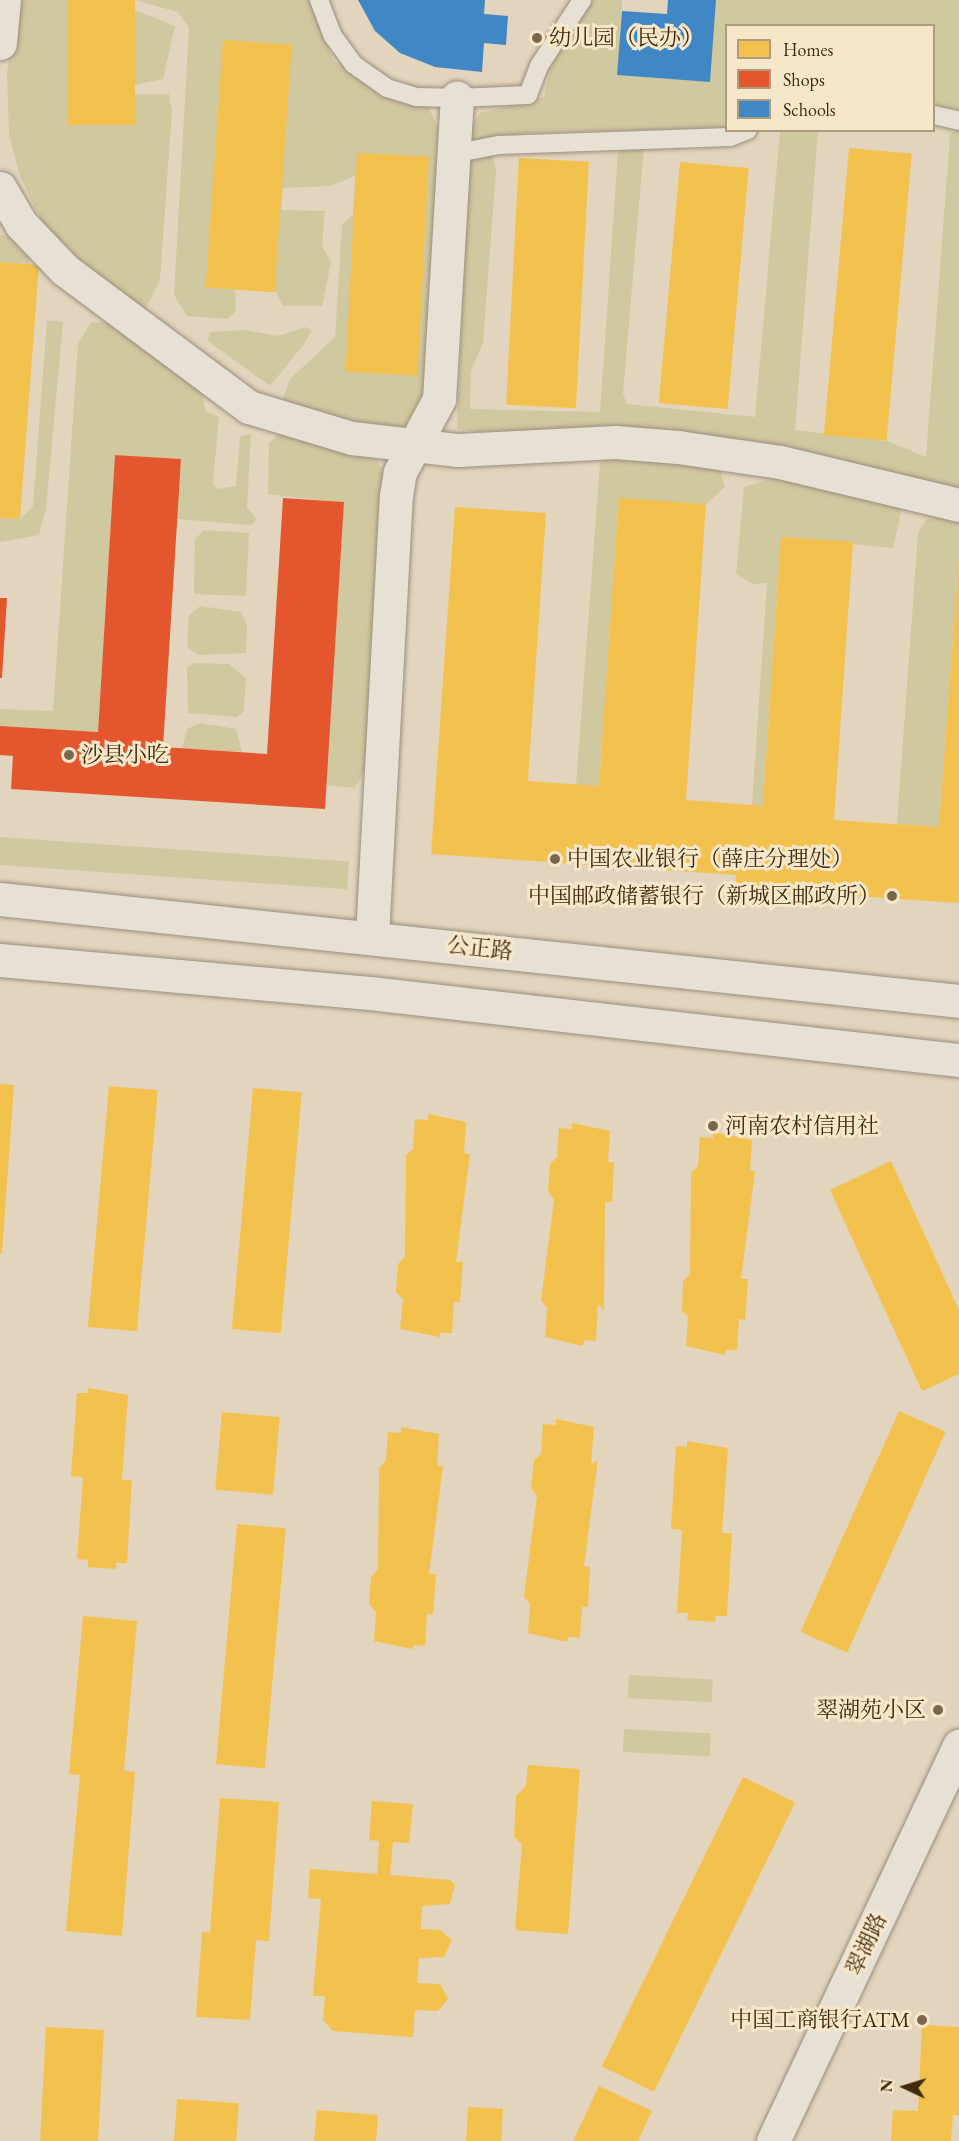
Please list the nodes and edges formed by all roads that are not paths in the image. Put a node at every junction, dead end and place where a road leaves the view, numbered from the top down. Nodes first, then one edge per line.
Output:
1 (3, 0) edge
2 (319, 0) edge
3 (582, 0) edge
4 (0, 43) edge
5 (457, 98) junction
6 (935, 116) edge
7 (959, 122) edge
8 (743, 132) edge
9 (453, 154) junction
10 (4, 203) edge
11 (416, 446) junction
12 (959, 505) edge
13 (0, 899) edge
14 (372, 936) junction
15 (0, 960) edge
16 (959, 1001) edge
17 (959, 1060) edge
18 (959, 1746) edge
19 (773, 2141) edge

1 - 4 street
2 - 5 lane
3 - 5 lane
5 - 9 street
6 - 7 lane
8 - 9 lane
9 - 11 street
10 - 11 street
11 - 12 street
11 - 14 street
13 - 14 street, 公正路
14 - 16 street, 公正路
15 - 17 street
18 - 19 street, 翠湖路

